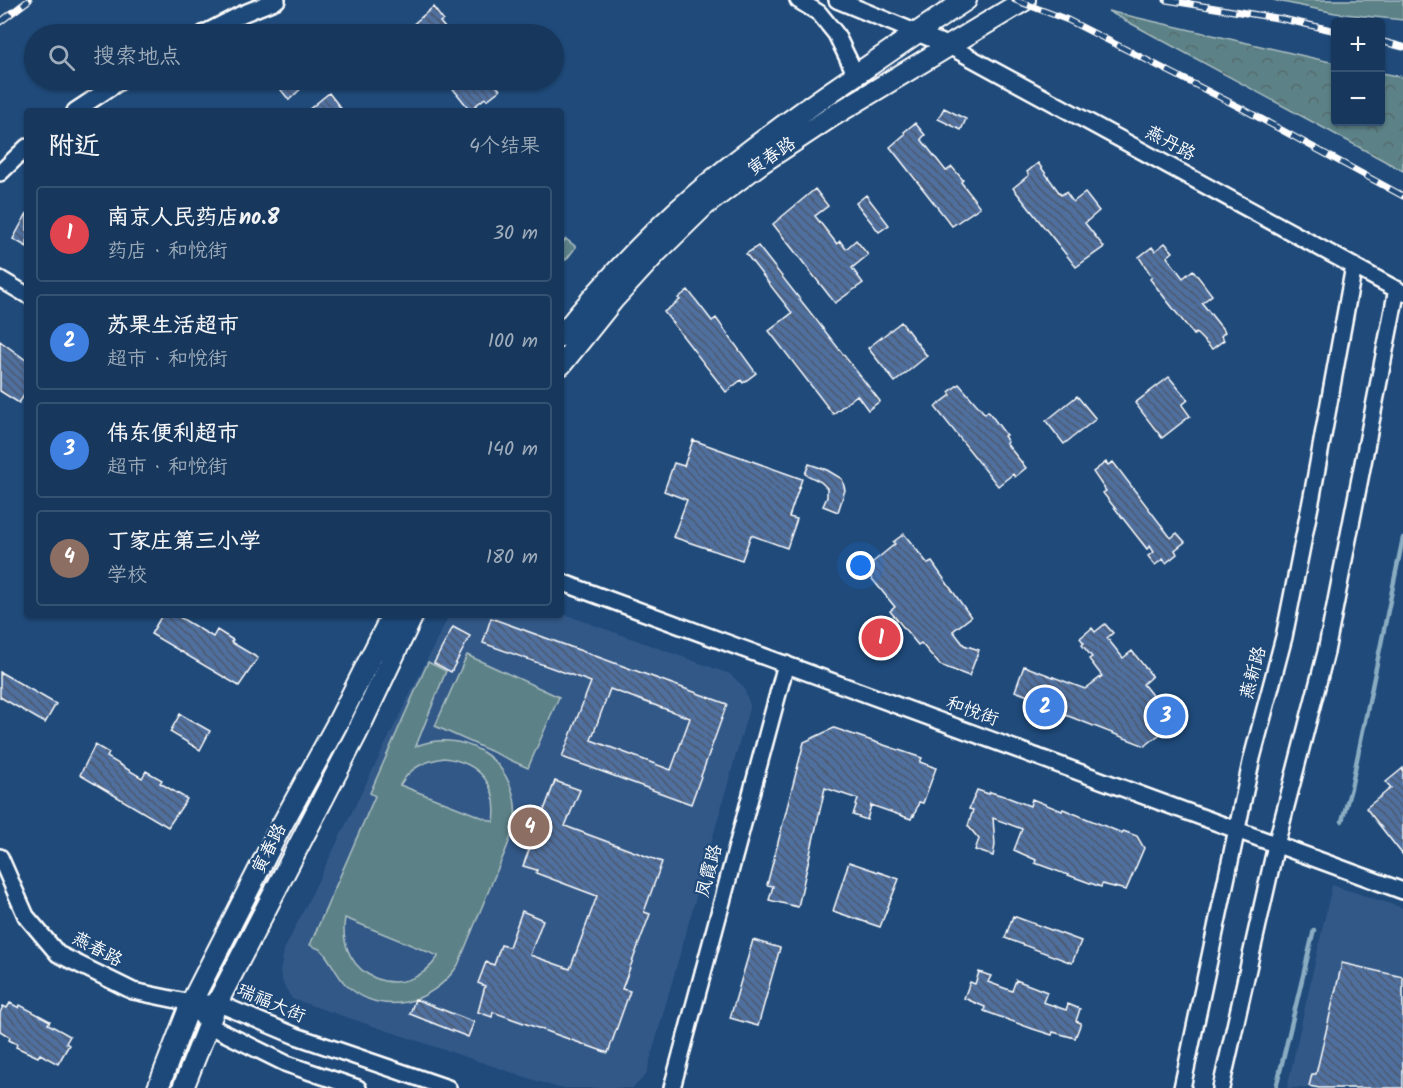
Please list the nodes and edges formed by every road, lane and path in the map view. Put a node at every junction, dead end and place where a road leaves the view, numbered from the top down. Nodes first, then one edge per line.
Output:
1 (277, 0) edge
2 (798, 0) edge
3 (837, 0) edge
4 (966, 0) edge
5 (1025, 0) edge
6 (222, 24) edge
7 (917, 32) junction
8 (949, 46) junction
9 (856, 75) junction
10 (107, 90) edge
11 (80, 108) edge
12 (24, 150) edge
13 (0, 173) edge
14 (1354, 266) junction
15 (0, 279) edge
16 (1400, 291) edge
17 (24, 292) edge
18 (564, 332) edge
19 (564, 360) edge
20 (564, 583) edge
21 (390, 618) edge
22 (412, 618) edge
23 (786, 664) junction
24 (1237, 829) junction
25 (1276, 845) junction
26 (0, 857) edge
27 (1403, 891) edge
28 (191, 1003) junction
29 (217, 1003) junction
30 (208, 1025) junction
31 (158, 1088) edge
32 (183, 1088) edge
33 (358, 1088) edge
34 (448, 1088) edge
35 (672, 1088) edge
36 (1182, 1088) edge
37 (1221, 1088) edge

1 - 6 street
2 - 9 street
3 - 7 street, 燕丹路
4 - 7 main road, 寅春路
5 - 8 main road, 寅春路
7 - 8 street, 燕丹路
7 - 9 main road, 寅春路
8 - 14 street, 燕丹路
8 - 19 main road, 寅春路
9 - 18 main road, 寅春路
10 - 11 street
12 - 13 street
14 - 16 street, 燕丹路
14 - 24 street, 燕新路
15 - 17 street
16 - 25 street
20 - 23 street, 和悦街
21 - 28 main road, 寅春路
22 - 29 main road, 寅春路
23 - 24 street, 和悦街
23 - 35 street, 凤霞路
24 - 25 street, 和悦街
24 - 36 street, 燕新路
25 - 27 street, 和悦街
25 - 37 street
26 - 28 street, 燕春路
28 - 29 street, 瑞福大街
28 - 30 street
28 - 31 main road, 寅春路
29 - 30 main road, 寅春路
29 - 34 street, 瑞福大街
30 - 32 main road, 寅春路
30 - 33 street

